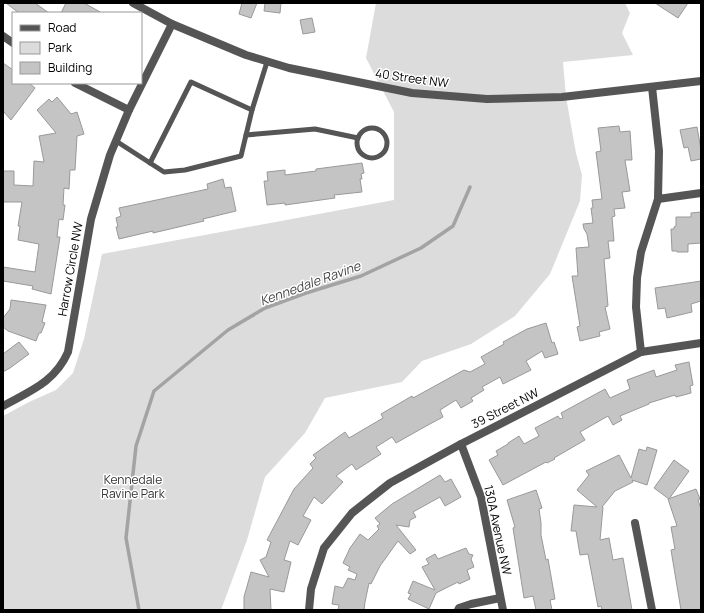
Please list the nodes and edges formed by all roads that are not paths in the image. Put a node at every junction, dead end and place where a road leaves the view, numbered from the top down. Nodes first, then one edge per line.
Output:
1 (133, 3) edge
2 (172, 24) junction
3 (3, 36) edge
4 (12, 42) edge
5 (267, 62) junction
6 (701, 81) edge
7 (77, 84) edge
8 (652, 88) junction
9 (129, 110) junction
10 (252, 110) junction
11 (246, 135) junction
12 (358, 138) junction
13 (116, 141) junction
14 (150, 163) junction
15 (701, 193) edge
16 (658, 199) junction
17 (701, 344) edge
18 (641, 352) junction
19 (3, 406) edge
20 (461, 444) junction
21 (635, 523) dead end
22 (500, 598) junction
23 (309, 610) edge
24 (458, 610) edge
25 (503, 610) edge
26 (652, 610) edge

1 - 2 street, 40 Street NW
2 - 5 street, 40 Street NW
2 - 9 street, Harrow Circle NW
3 - 4 street
5 - 8 street, 40 Street NW
5 - 10 lane
6 - 8 street, 40 Street NW
7 - 9 street
8 - 16 street
9 - 13 street, Harrow Circle NW
10 - 11 lane
10 - 14 lane
11 - 12 lane
11 - 14 lane
12 - 12 lane
13 - 14 lane
13 - 19 street, Harrow Circle NW
15 - 16 street
16 - 18 street
17 - 18 street, 39 Street NW
18 - 20 street, 39 Street NW
20 - 22 street, 130A Avenue NW
20 - 23 street, 39 Street NW
21 - 26 street
22 - 24 street
22 - 25 street, 130A Avenue NW

